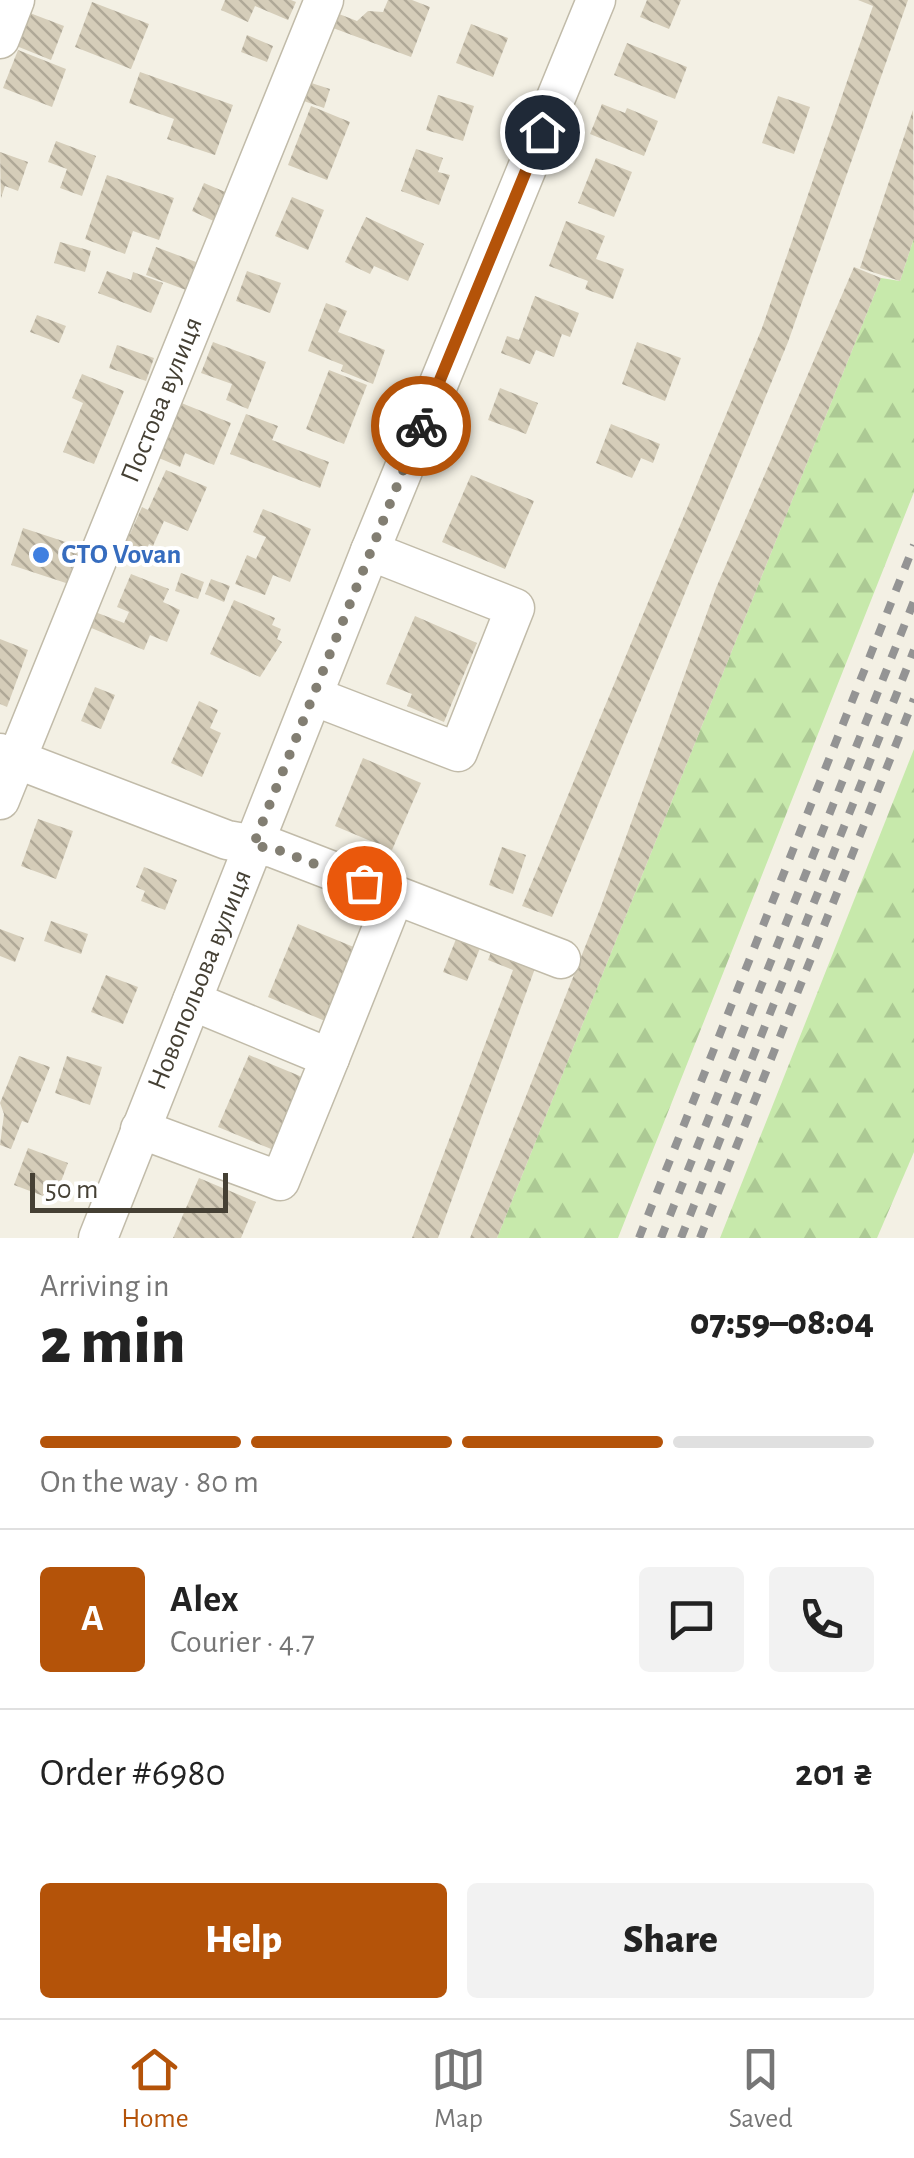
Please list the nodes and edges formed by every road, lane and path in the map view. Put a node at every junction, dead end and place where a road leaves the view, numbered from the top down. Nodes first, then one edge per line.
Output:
1 (15, 0) edge
2 (324, 0) edge
3 (596, 0) edge
4 (0, 39) edge
5 (370, 552) junction
6 (314, 696) junction
7 (8, 756) edge
8 (0, 800) edge
9 (253, 846) junction
10 (395, 895) junction
11 (560, 959) dead end
12 (192, 1001) junction
13 (330, 1058) junction
14 (140, 1129) junction
15 (98, 1238) edge

1 - 4 street
2 - 7 street, Постова вулиця
3 - 5 street, Новопольова вулиця
5 - 6 street, Новопольова вулиця
5 - 6 street
6 - 9 street, Новопольова вулиця
7 - 8 street, Постова вулиця
7 - 9 street
9 - 10 street
9 - 12 street, Новопольова вулиця
10 - 11 street
10 - 13 street
12 - 13 street
12 - 14 street, Новопольова вулиця
13 - 14 street
14 - 15 street, Новопольова вулиця

